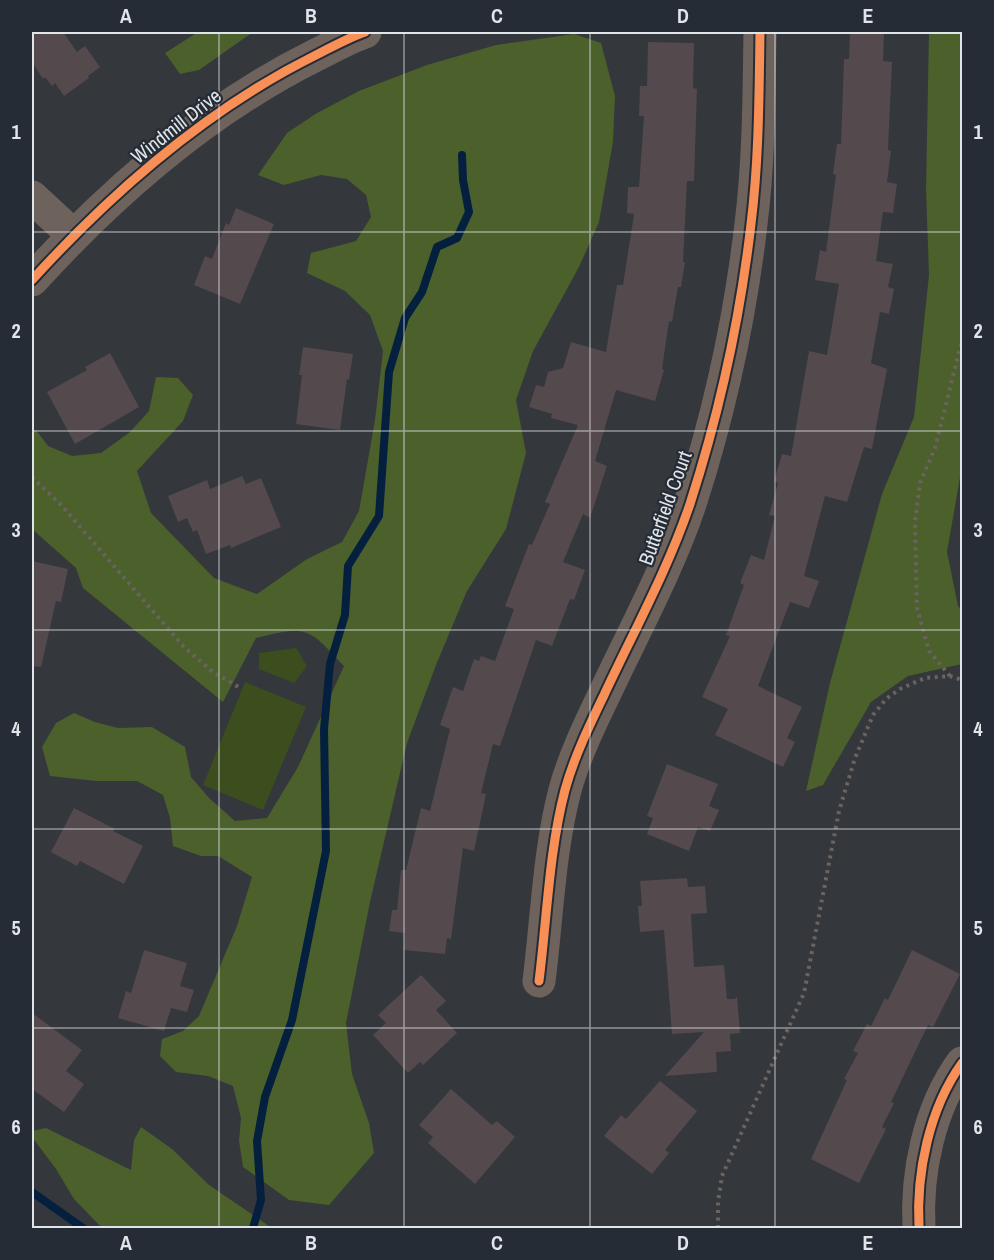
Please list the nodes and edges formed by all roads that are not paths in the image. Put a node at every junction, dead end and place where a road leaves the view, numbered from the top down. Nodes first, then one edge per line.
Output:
1 (365, 32) edge
2 (760, 32) edge
3 (32, 197) edge
4 (73, 235) junction
5 (32, 280) edge
6 (539, 981) dead end
7 (963, 1063) edge
8 (919, 1228) edge

1 - 4 street, Windmill Drive
2 - 6 street, Butterfield Court
3 - 4 street
4 - 5 street, Windmill Drive
7 - 8 street

